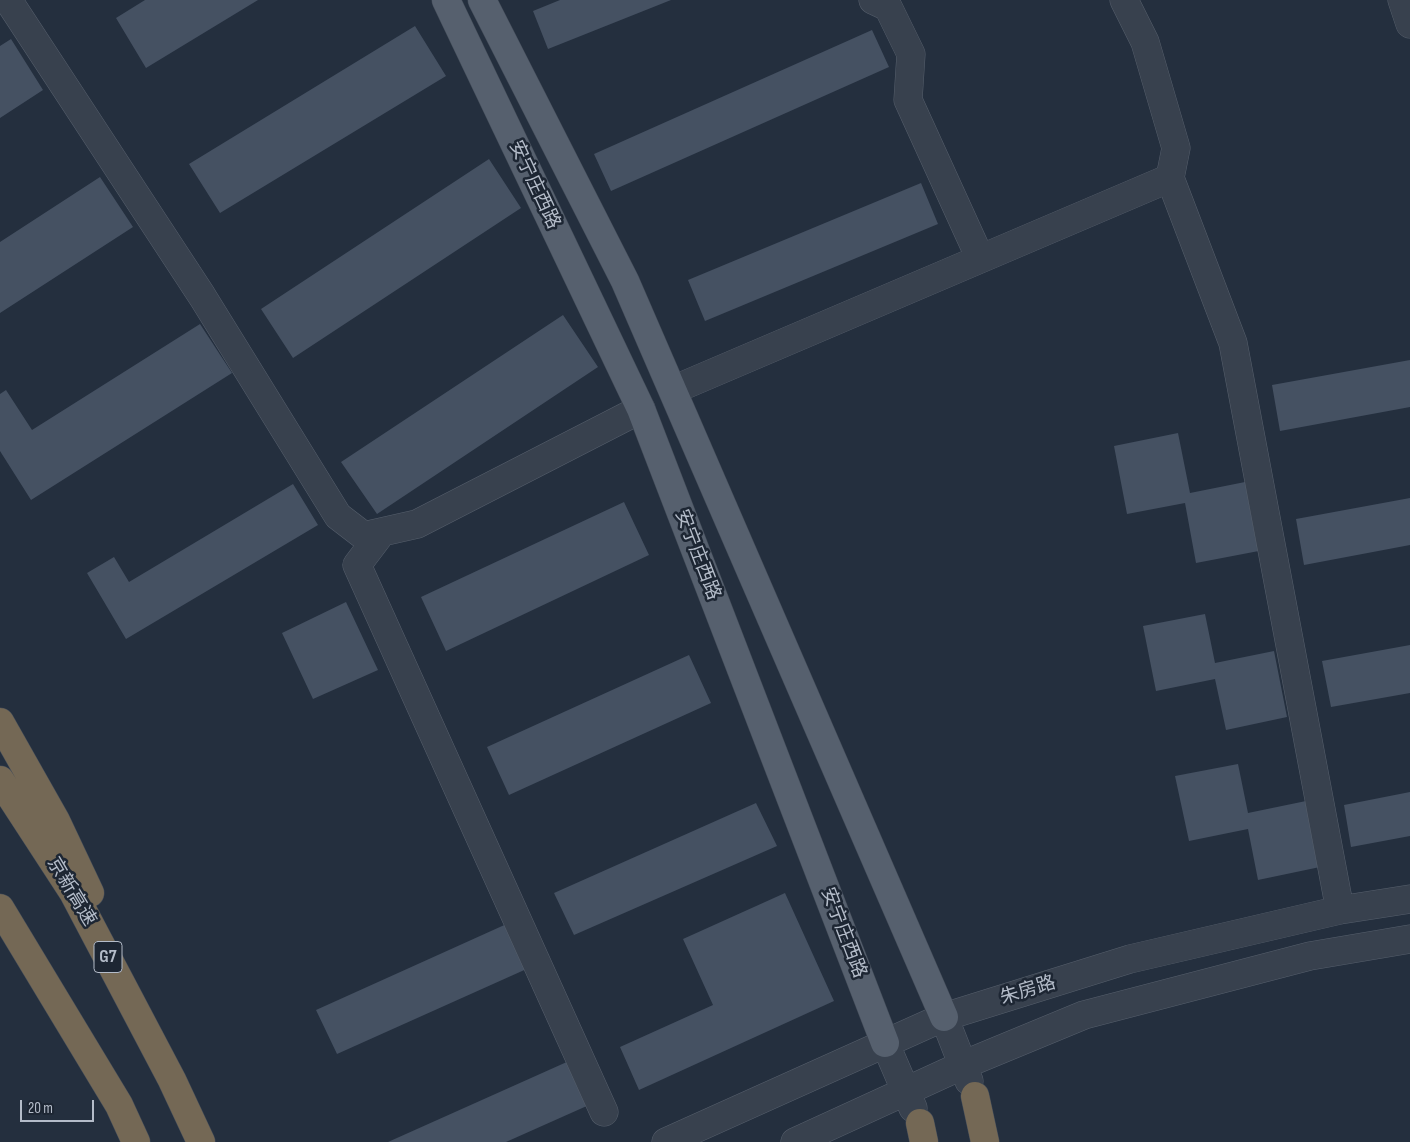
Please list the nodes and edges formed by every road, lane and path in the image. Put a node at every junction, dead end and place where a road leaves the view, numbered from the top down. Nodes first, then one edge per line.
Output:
1 (8, 0) edge
2 (446, 0) edge
3 (482, 0) edge
4 (873, 0) edge
5 (1124, 0) edge
6 (1402, 0) edge
7 (1410, 24) edge
8 (1170, 178) junction
9 (980, 258) junction
10 (673, 390) junction
11 (640, 409) junction
12 (382, 532) junction
13 (0, 722) edge
14 (0, 780) edge
15 (1410, 899) edge
16 (0, 908) edge
17 (1340, 910) junction
18 (1410, 938) edge
19 (944, 1017) junction
20 (885, 1043) junction
21 (963, 1065) junction
22 (172, 1080) junction
23 (906, 1092) junction
24 (975, 1096) joint
25 (604, 1112) dead end
26 (922, 1133) edge
27 (136, 1142) edge
28 (201, 1142) edge
29 (666, 1142) edge
30 (795, 1142) edge
31 (984, 1142) edge

1 - 12 street
2 - 11 main road, 安宁庄西路
3 - 10 main road
4 - 9 street
5 - 8 street
6 - 7 street
8 - 9 street
8 - 17 street
9 - 10 street
10 - 19 main road
11 - 12 street
11 - 20 main road, 安宁庄西路
12 - 25 street
13 - 22 highway
14 - 22 highway, 京新高速 / G7
15 - 17 street, 朱房路
16 - 27 highway
17 - 19 street, 朱房路
18 - 21 street
19 - 20 street, 朱房路
19 - 21 street
20 - 23 street, 安宁庄西路
20 - 29 street, 朱房路
21 - 23 street
21 - 24 street
22 - 28 highway, 京新高速 / G7
23 - 26 street, 安宁庄西路
23 - 30 street
24 - 31 highway

